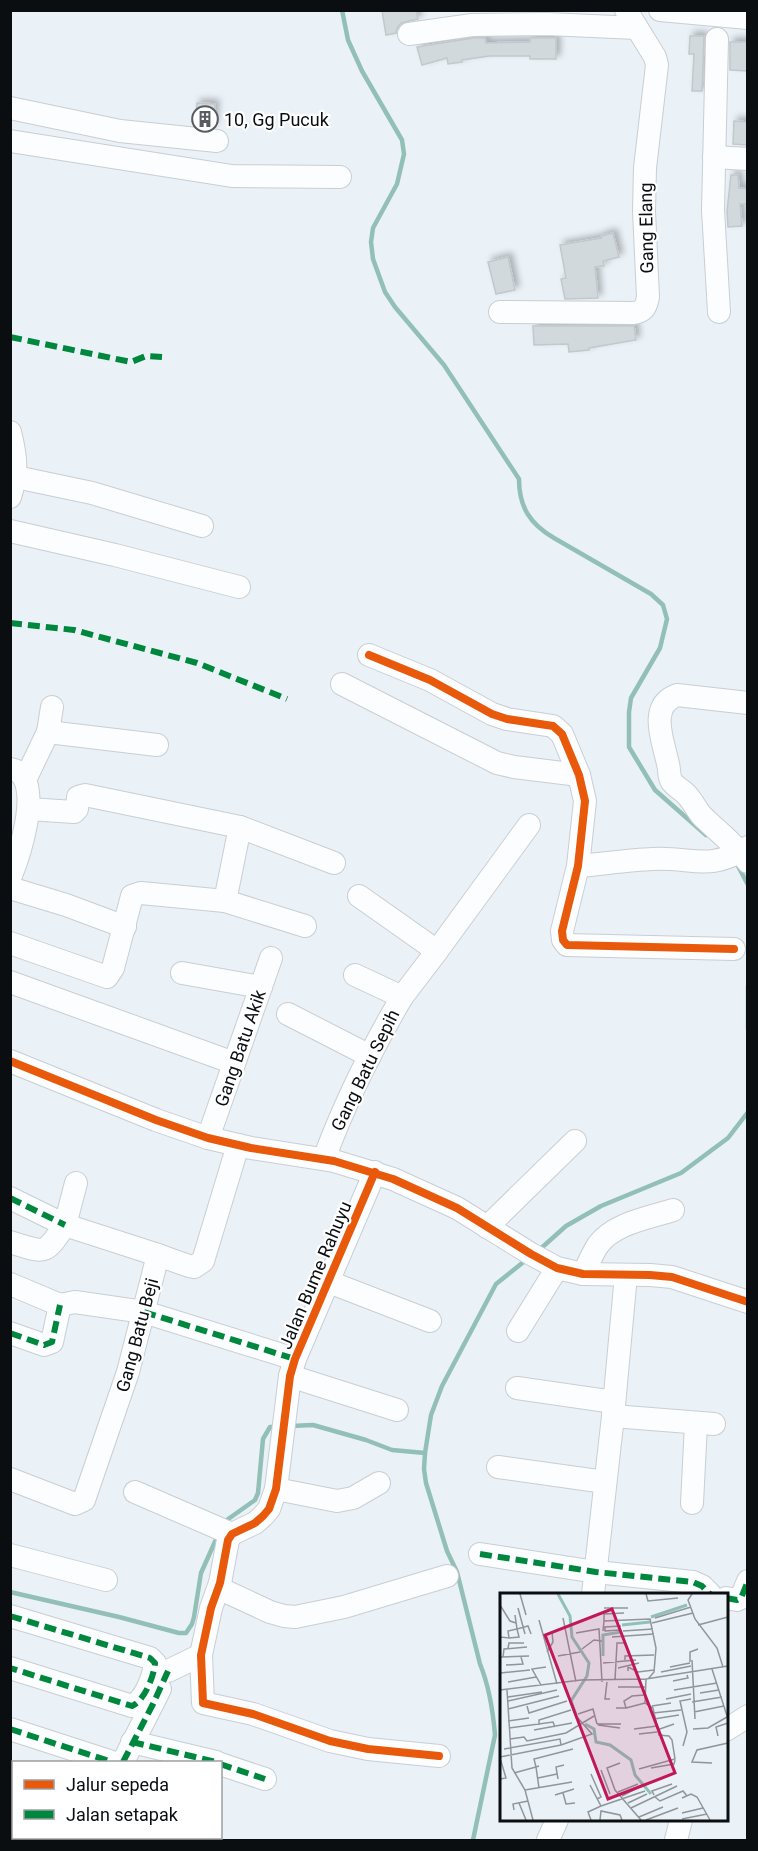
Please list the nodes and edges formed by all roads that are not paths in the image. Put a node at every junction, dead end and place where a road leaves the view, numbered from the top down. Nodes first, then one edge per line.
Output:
1 (660, 10) edge
2 (747, 18) edge
3 (631, 19) edge
4 (409, 34) dead end
5 (717, 39) dead end
6 (10, 108) edge
7 (10, 141) edge
8 (217, 141) dead end
9 (714, 157) junction
10 (747, 159) edge
11 (340, 177) dead end
12 (501, 312) dead end
13 (719, 312) dead end
14 (10, 432) edge
15 (13, 478) edge
16 (202, 526) dead end
17 (10, 531) edge
18 (239, 587) dead end
19 (369, 655) dead end
20 (342, 684) dead end
21 (747, 703) edge
22 (52, 707) dead end
23 (48, 732) junction
24 (157, 745) dead end
25 (18, 774) edge
26 (579, 775) junction
27 (29, 809) junction
28 (530, 825) dead end
29 (240, 827) junction
30 (739, 855) edge
31 (334, 863) dead end
32 (578, 866) junction
33 (10, 878) edge
34 (10, 888) edge
35 (359, 896) dead end
36 (225, 901) junction
37 (305, 926) dead end
38 (125, 927) junction
39 (10, 943) edge
40 (734, 949) dead end
41 (437, 951) junction
42 (271, 958) dead end
43 (182, 973) dead end
44 (355, 975) dead end
45 (10, 982) edge
46 (261, 987) junction
47 (402, 998) junction
48 (288, 1014) dead end
49 (370, 1056) junction
50 (10, 1061) edge
51 (234, 1063) junction
52 (208, 1138) junction
53 (575, 1142) dead end
54 (238, 1145) junction
55 (324, 1159) junction
56 (375, 1172) junction
57 (76, 1183) dead end
58 (10, 1198) edge
59 (673, 1210) dead end
60 (65, 1225) junction
61 (487, 1227) junction
62 (10, 1242) edge
63 (158, 1255) junction
64 (557, 1268) junction
65 (583, 1274) junction
66 (626, 1275) junction
67 (329, 1282) junction
68 (10, 1284) edge
69 (747, 1302) edge
70 (60, 1305) junction
71 (144, 1312) junction
72 (430, 1321) dead end
73 (518, 1331) dead end
74 (10, 1334) edge
75 (292, 1368) junction
76 (517, 1388) dead end
77 (614, 1409) junction
78 (397, 1410) dead end
79 (498, 1467) dead end
80 (10, 1479) edge
81 (605, 1482) junction
82 (379, 1483) dead end
83 (276, 1489) junction
84 (135, 1492) dead end
85 (692, 1503) dead end
86 (232, 1534) junction
87 (480, 1554) dead end
88 (10, 1555) edge
89 (596, 1572) junction
90 (447, 1576) dead end
91 (106, 1580) dead end
92 (747, 1581) edge
93 (220, 1583) junction
94 (593, 1593) edge
95 (709, 1593) edge
96 (728, 1598) edge
97 (10, 1616) edge
98 (201, 1655) junction
99 (10, 1668) edge
100 (161, 1671) junction
101 (747, 1716) edge
102 (10, 1729) edge
103 (728, 1729) edge
104 (128, 1752) edge
105 (439, 1756) dead end
106 (109, 1761) edge
107 (202, 1761) edge
108 (222, 1764) edge
109 (265, 1779) dead end
110 (557, 1821) edge
111 (681, 1821) edge
112 (548, 1840) edge
113 (676, 1840) edge

1 - 2 street
3 - 4 street
3 - 12 street, Gang Elang
5 - 9 street
6 - 8 street
7 - 11 street
9 - 10 street
9 - 13 street
14 - 15 street
15 - 16 street
17 - 18 street
19 - 26 street
20 - 26 street
21 - 30 street
22 - 23 street
23 - 24 street
23 - 25 street
25 - 27 street
26 - 32 street
27 - 29 street
27 - 33 street
28 - 41 street
29 - 31 street
29 - 36 street
30 - 32 street
32 - 40 street
34 - 38 street
35 - 41 street
36 - 37 street
36 - 38 street
38 - 39 street
41 - 47 street
42 - 46 street, Gang Batu Akik
43 - 46 street
44 - 47 street, Gang Batu Sepih
45 - 51 street
46 - 51 street, Gang Batu Akik
47 - 49 street, Gang Batu Sepih
48 - 49 street
49 - 55 street, Gang Batu Sepih
50 - 52 street
51 - 52 street, Gang Batu Akik
52 - 54 street
53 - 61 street
54 - 55 street
54 - 63 street, Gang Batu Beji
55 - 56 street
56 - 61 street
56 - 67 street, Jalan Bume Rahuyu
57 - 60 street
58 - 60 street
59 - 65 street
60 - 62 street
60 - 63 street
61 - 64 street
63 - 71 street, Gang Batu Beji
64 - 65 street
64 - 73 street
65 - 66 street
66 - 69 street
66 - 77 street
67 - 72 street
67 - 75 street, Jalan Bume Rahuyu
68 - 70 street
70 - 71 street
70 - 74 street
71 - 75 street
71 - 80 street, Gang Batu Beji
75 - 78 street
75 - 83 street, Jalan Bume Rahuyu
76 - 77 street
77 - 81 street
77 - 85 street
79 - 81 street
81 - 89 street
82 - 83 street
83 - 86 street, Jalan Bume Rahuyu
84 - 86 street
86 - 93 street
87 - 89 street
88 - 91 street
89 - 94 street
89 - 95 street
90 - 93 street
92 - 96 street
93 - 98 street
97 - 100 street
98 - 100 street
98 - 105 street
99 - 100 street
100 - 104 street
101 - 103 street
102 - 106 street
104 - 107 street
108 - 109 street
110 - 112 street
111 - 113 street

